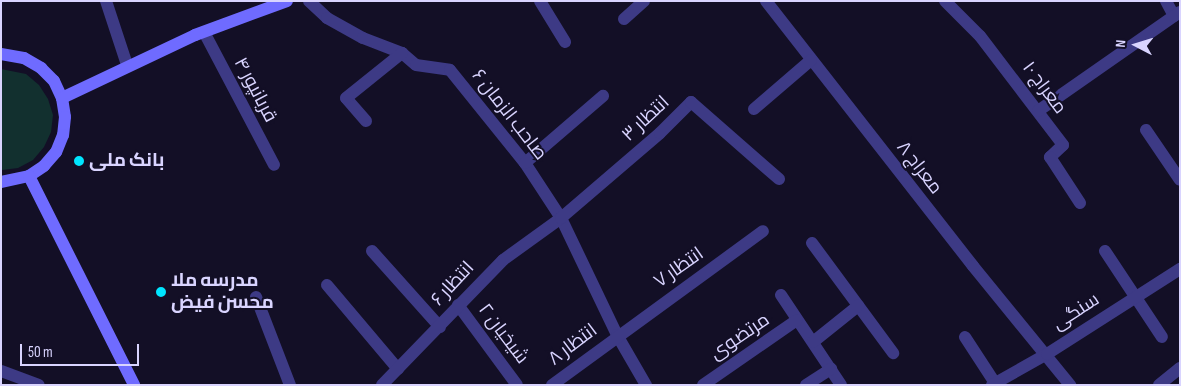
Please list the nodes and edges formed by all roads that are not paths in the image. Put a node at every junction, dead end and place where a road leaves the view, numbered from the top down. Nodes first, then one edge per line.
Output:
1 (106, 1) edge
2 (287, 1) edge
3 (309, 1) edge
4 (540, 1) edge
5 (644, 1) edge
6 (766, 1) edge
7 (945, 1) edge
8 (1166, 1) edge
9 (1177, 14) edge
10 (624, 20) dead end
11 (204, 32) junction
12 (565, 42) dead end
13 (402, 53) junction
14 (1, 54) edge
15 (812, 60) junction
16 (127, 65) junction
17 (603, 96) dead end
18 (62, 98) junction
19 (754, 109) dead end
20 (1038, 111) junction
21 (366, 121) dead end
22 (1146, 130) dead end
23 (525, 163) junction
24 (274, 165) dead end
25 (29, 176) junction
26 (779, 179) dead end
27 (1180, 180) edge
28 (1, 182) edge
29 (1080, 203) dead end
30 (560, 218) junction
31 (763, 231) dead end
32 (812, 244) dead end
33 (372, 251) dead end
34 (1105, 252) dead end
35 (1180, 269) edge
36 (327, 285) dead end
37 (781, 295) dead end
38 (256, 297) dead end
39 (1135, 297) junction
40 (458, 305) junction
41 (858, 306) junction
42 (797, 320) junction
43 (440, 327) junction
44 (617, 335) junction
45 (965, 337) dead end
46 (1162, 337) dead end
47 (813, 342) junction
48 (893, 353) dead end
49 (1047, 354) junction
50 (1180, 368) edge
51 (398, 369) junction
52 (830, 369) junction
53 (1, 372) edge
54 (36, 384) edge
55 (993, 384) edge
56 (134, 385) edge
57 (290, 385) edge
58 (382, 385) edge
59 (517, 385) edge
60 (552, 385) edge
61 (646, 385) edge
62 (703, 385) edge
63 (806, 385) edge
64 (841, 385) edge
65 (1070, 385) edge
66 (1159, 385) edge

1 - 16 street
2 - 11 main road
3 - 13 street, صاحب الزمان ۶
4 - 12 street
5 - 10 street
6 - 15 street, معراج ۸
7 - 20 street, معراج ۱۰
8 - 9 street
9 - 20 street
11 - 16 main road
11 - 24 street, قربانپور ۴
13 - 21 street
13 - 23 street, صاحب الزمان ۶
14 - 18 main road
15 - 19 street
15 - 49 street, معراج ۸
16 - 18 main road
17 - 23 street
18 - 25 main road
20 - 29 street, معراج ۱۰
22 - 27 street
23 - 30 street, صاحب الزمان ۶
25 - 28 main road
25 - 56 main road
26 - 30 street, انتظار ۳
30 - 40 street, انتظار ۶
30 - 44 street, صاحب الزمان ۶
31 - 44 street, انتظار ۷
32 - 41 street
33 - 43 street
34 - 39 street
35 - 39 street, سنگی
36 - 51 street
37 - 42 street
38 - 57 street
39 - 46 street
39 - 49 street, سنگی
40 - 43 street, انتظار ۶
40 - 59 street, شیخیان ۲
41 - 47 street
41 - 48 street
42 - 47 street
42 - 62 street, مرتضوی
43 - 51 street, انتظار ۶
44 - 60 street, انتظار ۸
44 - 61 street, صاحب الزمان ۶
45 - 55 street
47 - 52 street
49 - 55 street, سنگی
49 - 65 street, معراج ۸
50 - 66 street
51 - 58 street, انتظار ۶
52 - 63 street
52 - 64 street
53 - 54 street

